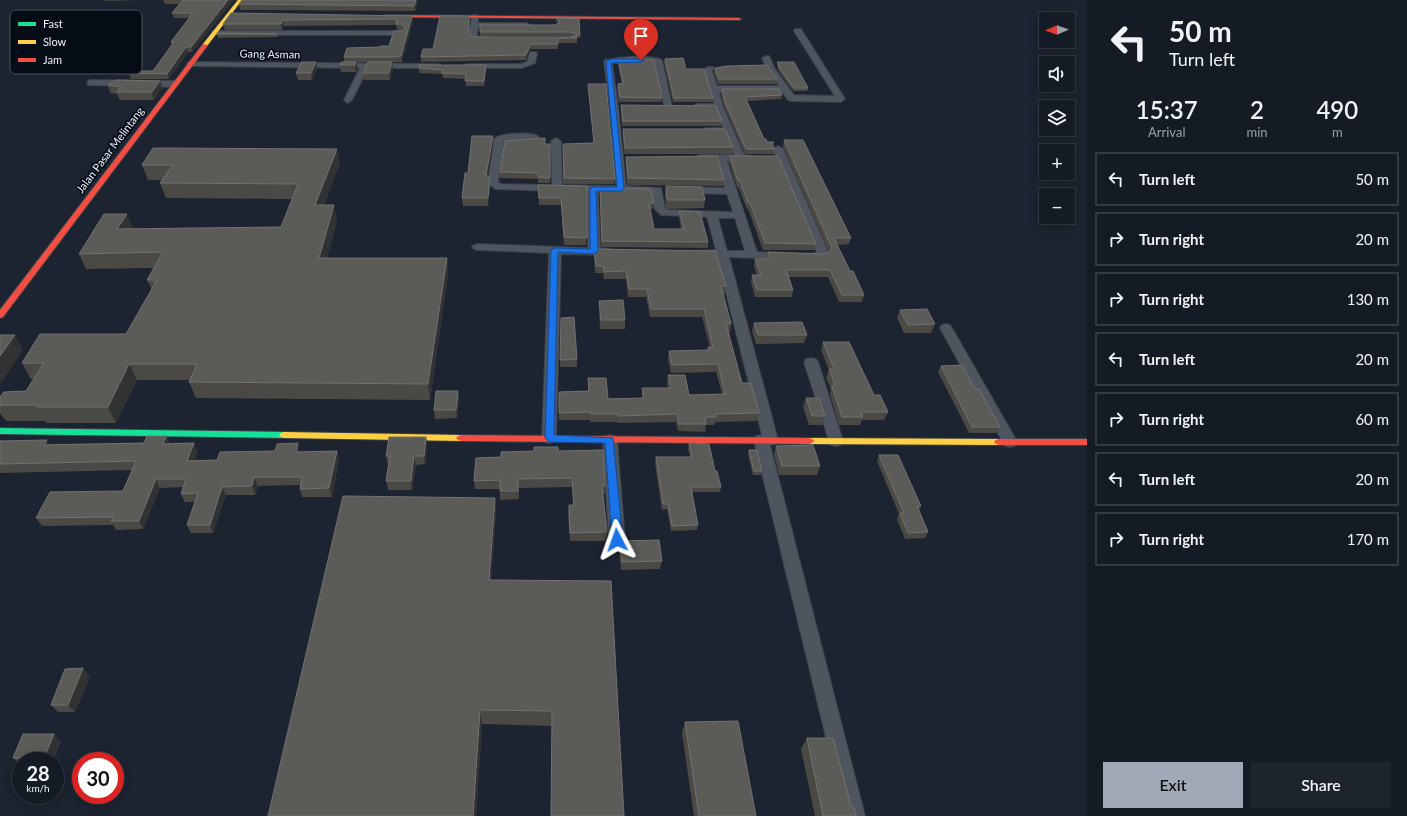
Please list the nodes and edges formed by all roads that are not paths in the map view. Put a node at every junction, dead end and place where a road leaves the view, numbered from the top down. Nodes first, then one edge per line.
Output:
1 (240, 0) edge
2 (229, 14) junction
3 (245, 14) edge
4 (375, 16) edge
5 (739, 19) dead end
6 (474, 21) junction
7 (555, 26) edge
8 (798, 31) dead end
9 (215, 33) junction
10 (401, 33) edge
11 (501, 39) edge
12 (533, 54) dead end
13 (766, 58) dead end
14 (191, 64) junction
15 (365, 66) junction
16 (710, 69) dead end
17 (91, 83) dead end
18 (175, 84) junction
19 (715, 89) junction
20 (785, 89) junction
21 (348, 100) dead end
22 (668, 106) edge
23 (690, 106) edge
24 (719, 107) junction
25 (699, 131) edge
26 (729, 131) junction
27 (534, 137) edge
28 (556, 141) dead end
29 (778, 155) edge
30 (690, 158) edge
31 (721, 158) junction
32 (740, 158) junction
33 (760, 158) edge
34 (557, 188) junction
35 (593, 189) junction
36 (621, 189) junction
37 (664, 190) junction
38 (731, 191) junction
39 (712, 214) junction
40 (738, 215) junction
41 (478, 247) dead end
42 (555, 250) junction
43 (594, 251) junction
44 (624, 252) edge
45 (685, 253) edge
46 (723, 254) junction
47 (752, 255) junction
48 (0, 315) edge
49 (946, 328) dead end
50 (811, 362) dead end
51 (0, 431) edge
52 (549, 438) junction
53 (610, 440) junction
54 (766, 440) junction
55 (836, 440) junction
56 (1010, 442) junction
57 (1087, 442) edge
58 (617, 540) dead end
59 (855, 816) edge

1 - 2 street, Jalan Pasar Melintang
2 - 3 street
2 - 9 street, Jalan Pasar Melintang
4 - 6 street
5 - 6 street
6 - 7 street
6 - 11 street
8 - 20 street
9 - 10 street
9 - 14 street, Jalan Pasar Melintang
12 - 15 street, Gang Asman
13 - 20 street
14 - 15 street, Gang Asman
14 - 18 street, Jalan Pasar Melintang
15 - 21 street
16 - 19 street
17 - 18 street
18 - 48 street, Jalan Pasar Melintang
19 - 20 street
19 - 24 street
22 - 36 street
23 - 24 street
24 - 26 street
25 - 26 street
26 - 32 street
27 - 34 street
28 - 34 street
29 - 47 street
30 - 31 street
31 - 32 street
31 - 38 street
32 - 33 street
34 - 35 street
35 - 36 street
35 - 43 street
36 - 37 street
37 - 38 street
37 - 39 street
38 - 40 street
39 - 40 street
39 - 46 street
40 - 47 street
41 - 42 street
42 - 43 street
42 - 52 street
43 - 44 street
45 - 46 street
46 - 47 street
46 - 54 street
49 - 56 street
50 - 55 street
51 - 52 street
52 - 53 street
53 - 54 street
53 - 58 street
54 - 55 street
54 - 59 street
55 - 56 street
56 - 57 street

